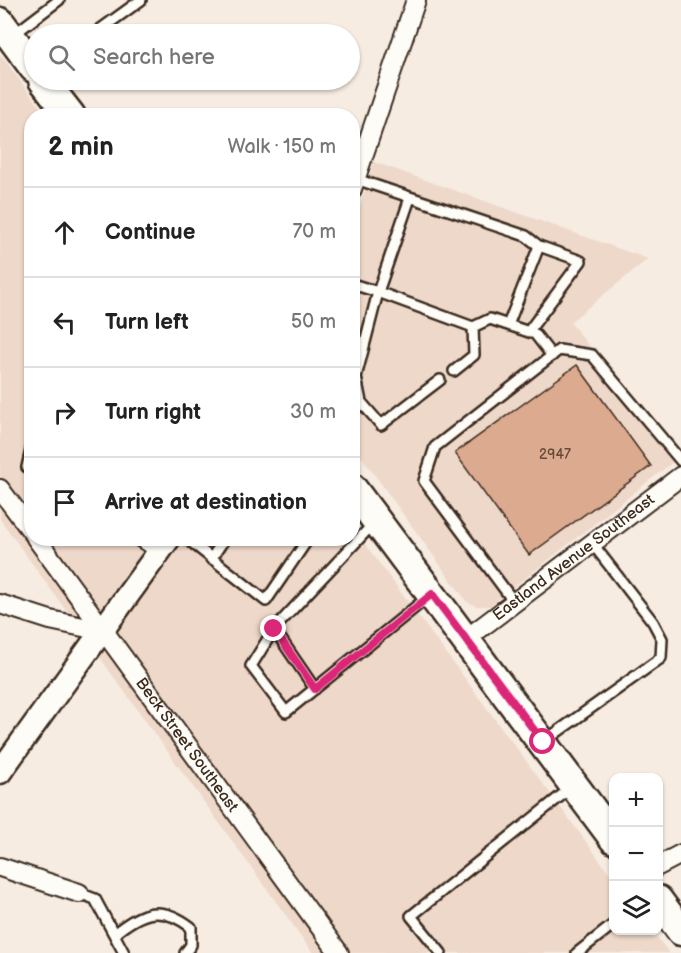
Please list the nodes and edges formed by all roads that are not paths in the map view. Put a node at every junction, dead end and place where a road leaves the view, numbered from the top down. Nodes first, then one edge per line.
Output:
1 (59, 0) edge
2 (141, 0) edge
3 (416, 0) edge
4 (108, 24) edge
5 (6, 29) edge
6 (24, 54) edge
7 (51, 90) edge
8 (65, 108) edge
9 (360, 166) edge
10 (360, 186) edge
11 (410, 198) junction
12 (539, 246) junction
13 (360, 286) edge
14 (378, 292) junction
15 (508, 325) junction
16 (473, 327) junction
17 (528, 332) junction
18 (552, 356) junction
19 (360, 362) edge
20 (454, 371) dead end
21 (440, 380) dead end
22 (360, 397) edge
23 (681, 461) edge
24 (679, 482) edge
25 (0, 489) edge
26 (360, 499) edge
27 (376, 520) junction
28 (24, 521) edge
29 (360, 537) edge
30 (592, 543) junction
31 (42, 546) edge
32 (163, 546) edge
33 (196, 546) edge
34 (220, 546) edge
35 (303, 546) edge
36 (352, 546) edge
37 (211, 559) junction
38 (432, 594) junction
39 (514, 602) junction
40 (0, 604) edge
41 (274, 629) junction
42 (102, 631) junction
43 (466, 639) junction
44 (315, 689) junction
45 (543, 742) junction
46 (0, 772) edge
47 (574, 785) junction
48 (609, 832) edge
49 (681, 854) edge
50 (663, 863) edge
51 (0, 867) edge
52 (79, 893) joint
53 (663, 907) edge
54 (609, 928) edge
55 (681, 931) edge
56 (114, 934) junction
57 (124, 953) edge
58 (185, 953) edge
59 (339, 953) edge
60 (441, 953) edge
61 (578, 953) edge

1 - 5 lane
2 - 4 lane
3 - 9 street
5 - 6 main road
7 - 8 main road
10 - 11 lane
11 - 12 lane
11 - 14 lane
12 - 15 lane
12 - 17 lane
13 - 14 lane
14 - 16 lane
14 - 19 lane
15 - 16 lane
15 - 17 lane
16 - 20 lane
17 - 18 lane
18 - 23 lane
18 - 39 lane
21 - 22 lane
24 - 30 street, Eastland Avenue Southeast
25 - 28 street
26 - 27 main road
27 - 29 lane
27 - 38 main road
30 - 39 street, Eastland Avenue Southeast
30 - 45 lane
31 - 42 street, Beck Street Southeast
32 - 42 street
33 - 37 lane
34 - 37 lane
35 - 37 lane
36 - 41 lane
38 - 43 main road
38 - 44 lane
39 - 43 street, Eastland Avenue Southeast
40 - 42 street
41 - 44 lane
41 - 44 lane
42 - 46 street
42 - 59 street, Beck Street Southeast
43 - 45 main road
45 - 47 main road
47 - 48 main road
47 - 60 lane
49 - 50 street
51 - 52 street
52 - 56 lane
53 - 55 main road
54 - 61 lane
56 - 57 lane
56 - 58 lane

